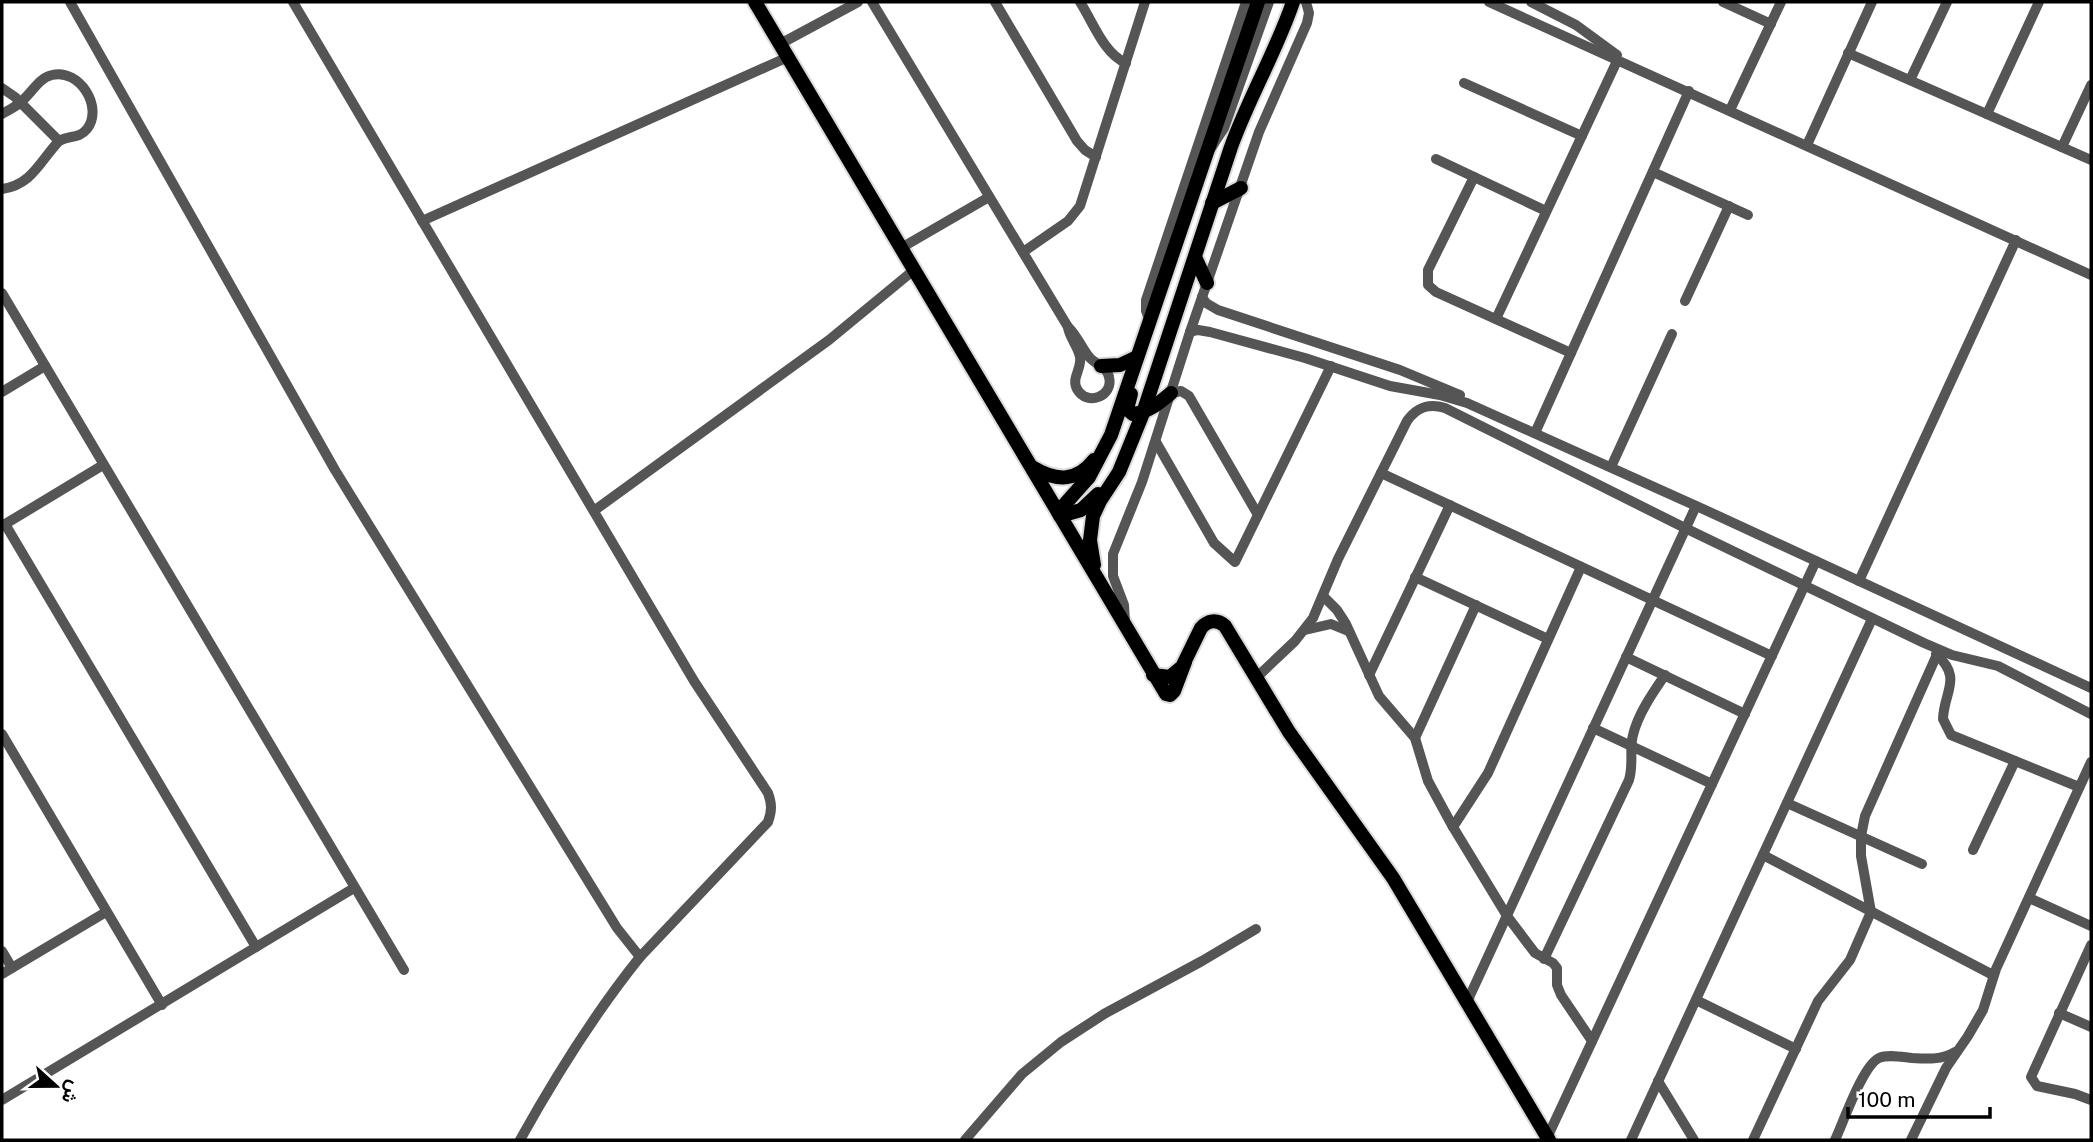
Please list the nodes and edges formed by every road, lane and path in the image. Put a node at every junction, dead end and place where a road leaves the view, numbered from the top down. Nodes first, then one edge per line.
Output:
1 (70, 2) edge
2 (293, 2) edge
3 (755, 2) edge
4 (858, 2) edge
5 (872, 2) edge
6 (995, 2) edge
7 (1080, 2) edge
8 (1145, 2) edge
9 (1246, 2) edge
10 (1258, 2) edge
11 (1269, 2) edge
12 (1293, 2) edge
13 (1306, 2) edge
14 (1489, 2) edge
15 (1531, 2) edge
16 (1723, 2) edge
17 (1781, 2) edge
18 (1872, 2) edge
19 (1947, 2) edge
20 (2038, 2) edge
21 (1771, 24) junction
22 (784, 51) junction
23 (1849, 53) junction
24 (1617, 61) junction
25 (1126, 63) junction
26 (1229, 71) junction
27 (1660, 77) junction
28 (1910, 80) junction
29 (1464, 83) dead end
30 (2091, 85) edge
31 (2, 88) edge
32 (1689, 91) junction
33 (21, 103) junction
34 (1730, 110) junction
35 (2, 114) edge
36 (1987, 114) junction
37 (1582, 136) junction
38 (59, 141) junction
39 (1807, 145) junction
40 (2062, 147) junction
41 (1210, 148) junction
42 (1096, 157) junction
43 (1436, 159) dead end
44 (2091, 160) edge
45 (1653, 172) junction
46 (1474, 177) junction
47 (1241, 188) junction
48 (2, 189) edge
49 (989, 197) junction
50 (1212, 203) junction
51 (1729, 206) junction
52 (1546, 211) junction
53 (1748, 215) dead end
54 (422, 221) junction
55 (2016, 240) junction
56 (901, 248) junction
57 (1023, 252) junction
58 (1195, 257) junction
59 (914, 270) junction
60 (2091, 275) edge
61 (1205, 290) junction
62 (2, 293) edge
63 (1685, 301) dead end
64 (1496, 319) junction
65 (1150, 321) junction
66 (1263, 326) junction
67 (1068, 327) junction
68 (1190, 332) junction
69 (1672, 334) dead end
70 (1258, 345) junction
71 (1571, 353) junction
72 (1135, 363) junction
73 (45, 366) junction
74 (1101, 366) junction
75 (1331, 366) junction
76 (2, 392) edge
77 (1171, 393) junction
78 (1121, 402) junction
79 (1143, 413) junction
80 (1499, 417) junction
81 (1535, 433) junction
82 (1156, 442) junction
83 (1126, 452) junction
84 (103, 465) junction
85 (1031, 466) junction
86 (1611, 467) junction
87 (1381, 473) junction
88 (1450, 505) junction
89 (1696, 506) junction
90 (595, 510) junction
91 (1059, 514) junction
92 (1258, 515) junction
93 (4, 525) edge
94 (1685, 528) junction
95 (1816, 561) junction
96 (1581, 566) junction
97 (1097, 577) junction
98 (1415, 577) junction
99 (1859, 582) junction
100 (1805, 586) junction
101 (1323, 596) junction
102 (1652, 600) junction
103 (1476, 605) junction
104 (1872, 619) junction
105 (1125, 625) junction
106 (1305, 629) junction
107 (1349, 632) junction
108 (1549, 639) junction
109 (1938, 652) junction
110 (1772, 656) junction
111 (1626, 657) junction
112 (1185, 662) junction
113 (1153, 675) junction
114 (1369, 675) junction
115 (1665, 676) junction
116 (1256, 678) junction
117 (2091, 688) edge
118 (1745, 714) junction
119 (2091, 714) edge
120 (1594, 728) junction
121 (2, 734) edge
122 (1415, 738) junction
123 (1632, 746) junction
124 (2015, 761) junction
125 (2091, 762) edge
126 (1712, 784) junction
127 (2080, 787) junction
128 (1787, 803) junction
129 (1453, 827) junction
130 (1861, 836) junction
131 (1973, 850) dead end
132 (1763, 855) junction
133 (1922, 864) dead end
134 (354, 888) junction
135 (2029, 898) junction
136 (106, 912) junction
137 (1871, 912) junction
138 (1507, 916) junction
139 (2091, 926) edge
140 (1256, 929) dead end
141 (256, 947) junction
142 (2090, 950) edge
143 (2, 951) edge
144 (640, 957) junction
145 (1544, 959) junction
146 (404, 970) dead end
147 (7, 971) edge
148 (1993, 975) junction
149 (1696, 1000) junction
150 (1467, 1002) junction
151 (162, 1005) junction
152 (2059, 1013) junction
153 (2091, 1027) edge
154 (1592, 1041) junction
155 (1796, 1049) junction
156 (1957, 1051) junction
157 (1658, 1081) junction
158 (2, 1100) edge
159 (2091, 1100) edge
160 (1545, 1136) edge
161 (520, 1140) edge
162 (965, 1140) edge
163 (1631, 1140) edge
164 (1694, 1140) edge
165 (1753, 1140) edge
166 (1835, 1140) edge
167 (1911, 1140) edge

1 - 144 street
2 - 54 street
3 - 22 main road
4 - 22 street
5 - 49 street
6 - 42 street
7 - 25 street
8 - 25 street
9 - 26 street
10 - 26 main road
11 - 41 street
12 - 50 main road
13 - 47 street
14 - 24 street
15 - 27 street
16 - 21 street
17 - 21 street
18 - 23 street
19 - 28 street
20 - 36 street
21 - 34 street
22 - 54 street
22 - 56 main road
23 - 28 street
23 - 39 street
24 - 27 street
24 - 37 street
25 - 42 street
26 - 41 main road
26 - 65 street
27 - 32 street
28 - 36 street
29 - 37 street
30 - 40 street
31 - 33 street
32 - 34 street
32 - 45 street
33 - 35 street
33 - 38 street
33 - 38 street
34 - 39 street
36 - 40 street
37 - 52 street
38 - 48 street
39 - 55 street
40 - 44 street
41 - 65 main road
42 - 57 street
43 - 46 street
45 - 51 street
45 - 71 street
46 - 52 street
46 - 64 street
47 - 50 main road
47 - 61 street
49 - 56 street
49 - 57 street
50 - 58 main road
51 - 53 street
51 - 63 street
52 - 64 street
54 - 90 street
55 - 60 street
55 - 99 street
56 - 59 main road
57 - 67 street
58 - 61 main road
58 - 79 main road
59 - 85 main road
59 - 90 street
61 - 66 street
61 - 68 street
62 - 73 street
64 - 71 street
65 - 72 main road
66 - 70 street
66 - 80 street
67 - 74 street
67 - 74 street
68 - 70 street
68 - 77 street
69 - 86 street
70 - 75 street
71 - 81 street
72 - 74 main road
72 - 78 main road
72 - 79 main road
73 - 76 street
73 - 84 street
75 - 80 street
75 - 92 street
77 - 79 main road
77 - 82 street
77 - 92 street
78 - 85 main road
78 - 91 main road
79 - 83 main road
80 - 81 street
81 - 86 street
82 - 92 street
82 - 105 street
83 - 91 main road
83 - 97 main road
84 - 93 street
84 - 134 street
85 - 91 main road
86 - 89 street
87 - 88 street
87 - 94 street
87 - 101 street
88 - 96 street
88 - 98 street
89 - 94 street
89 - 95 street
90 - 144 street
91 - 97 main road
93 - 141 street
94 - 100 street
94 - 102 street
95 - 99 street
95 - 100 street
96 - 102 street
96 - 108 street
97 - 105 main road
98 - 103 street
98 - 114 street
99 - 117 street
100 - 104 street
100 - 110 street
101 - 106 street
101 - 107 street
102 - 110 street
102 - 111 street
103 - 108 street
103 - 122 street
104 - 109 street
104 - 128 street
105 - 113 main road
106 - 107 street
106 - 116 street
107 - 114 street
108 - 129 street
109 - 119 street
109 - 124 street
109 - 130 street
110 - 118 street
111 - 115 street
111 - 120 street
112 - 113 main road
112 - 113 main road
112 - 116 main road
114 - 122 street
115 - 118 street
115 - 123 street
116 - 150 main road
118 - 126 street
120 - 123 street
120 - 138 street
121 - 136 street
122 - 129 street
123 - 126 street
123 - 145 street
124 - 127 street
124 - 131 street
125 - 127 street
126 - 154 street
127 - 135 street
128 - 130 street
128 - 132 street
129 - 138 street
130 - 133 street
130 - 137 street
132 - 137 street
132 - 149 street
134 - 141 street
134 - 146 street
135 - 139 street
135 - 148 street
136 - 147 street
136 - 151 street
137 - 148 street
137 - 155 street
138 - 145 street
138 - 150 street
140 - 162 street
141 - 151 street
142 - 152 street
143 - 147 street
144 - 161 street
145 - 154 street
148 - 156 street
149 - 155 street
149 - 157 street
150 - 160 main road
151 - 158 street
152 - 153 street
152 - 159 street
154 - 160 street
155 - 165 street
156 - 166 street
156 - 167 street
157 - 163 street
157 - 164 street

